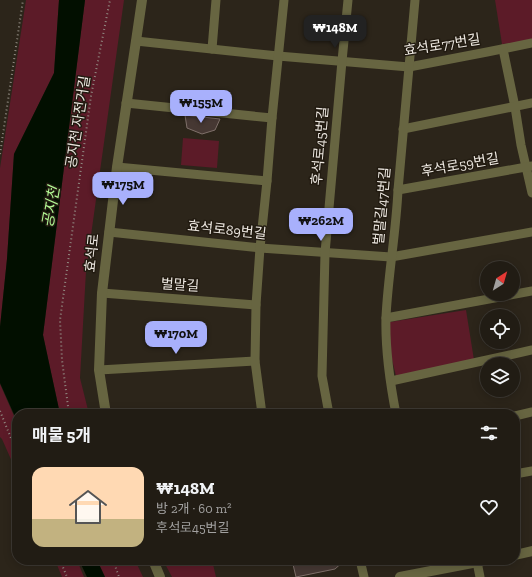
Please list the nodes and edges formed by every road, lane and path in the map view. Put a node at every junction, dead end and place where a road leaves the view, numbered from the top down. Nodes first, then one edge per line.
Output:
1 (23, 0) edge
2 (110, 0) edge
3 (142, 0) edge
4 (216, 0) edge
5 (284, 0) edge
6 (348, 0) edge
7 (415, 0) edge
8 (136, 41) junction
9 (532, 43) edge
10 (212, 49) junction
11 (503, 49) junction
12 (278, 56) junction
13 (342, 60) junction
14 (409, 66) junction
15 (126, 103) junction
16 (532, 103) edge
17 (515, 107) junction
18 (272, 118) junction
19 (403, 129) junction
20 (0, 154) edge
21 (117, 167) junction
22 (529, 167) edge
23 (268, 181) junction
24 (398, 190) junction
25 (532, 193) edge
26 (109, 232) junction
27 (532, 232) edge
28 (260, 248) junction
29 (325, 253) junction
30 (391, 257) junction
31 (532, 291) edge
32 (102, 293) junction
33 (256, 305) junction
34 (386, 318) junction
35 (532, 350) edge
36 (255, 361) junction
37 (99, 370) junction
38 (391, 381) junction
39 (68, 409) edge
40 (105, 409) edge
41 (261, 409) edge
42 (328, 409) edge
43 (395, 409) edge
44 (0, 411) edge
45 (532, 412) edge
46 (520, 415) edge
47 (12, 441) edge
48 (532, 471) edge
49 (520, 473) edge
50 (532, 552) edge
51 (520, 554) edge
52 (62, 565) edge
53 (115, 565) edge
54 (155, 565) edge
55 (361, 565) edge
56 (462, 565) edge
57 (478, 565) edge
58 (67, 577) edge
59 (119, 577) edge
60 (160, 577) edge
61 (364, 577) edge
62 (400, 577) edge
63 (480, 577) edge

1 - 20 path
2 - 39 path, 공지천 자전거길
3 - 8 street, 효석로
4 - 10 street
5 - 12 street
6 - 13 street, 후석로45번길
7 - 14 street, 벌말길47번길
8 - 10 street, 효석로77번길
8 - 15 street, 효석로
9 - 11 street, 효석로77번길
10 - 12 street, 효석로77번길
11 - 14 street, 효석로77번길
11 - 17 street
12 - 13 street, 효석로77번길
12 - 18 street
13 - 14 street, 효석로77번길
13 - 29 street, 후석로45번길
14 - 19 street, 벌말길47번길
15 - 18 street
15 - 21 street, 효석로
16 - 17 street
17 - 19 street
17 - 22 street
18 - 23 street
19 - 24 street, 벌말길47번길
21 - 23 street
21 - 26 street, 효석로
22 - 24 street, 후석로59번길
22 - 25 street
23 - 28 street
24 - 30 street, 벌말길47번길
26 - 28 street, 효석로89번길
26 - 32 street, 효석로
27 - 30 street, 효석로89번길
28 - 29 street, 효석로89번길
28 - 33 street
29 - 30 street, 효석로89번길
29 - 42 street, 후석로45번길
30 - 34 street, 벌말길47번길
31 - 34 street
32 - 33 street, 벌말길
32 - 37 street, 효석로
33 - 36 street
34 - 38 street, 벌말길47번길
35 - 38 street
36 - 37 street
36 - 41 street
37 - 40 street, 효석로
38 - 43 street, 벌말길47번길
44 - 47 path
45 - 46 street
48 - 49 street
50 - 51 street
52 - 58 path
53 - 59 path
54 - 60 street
55 - 61 street
56 - 62 street
57 - 63 street

